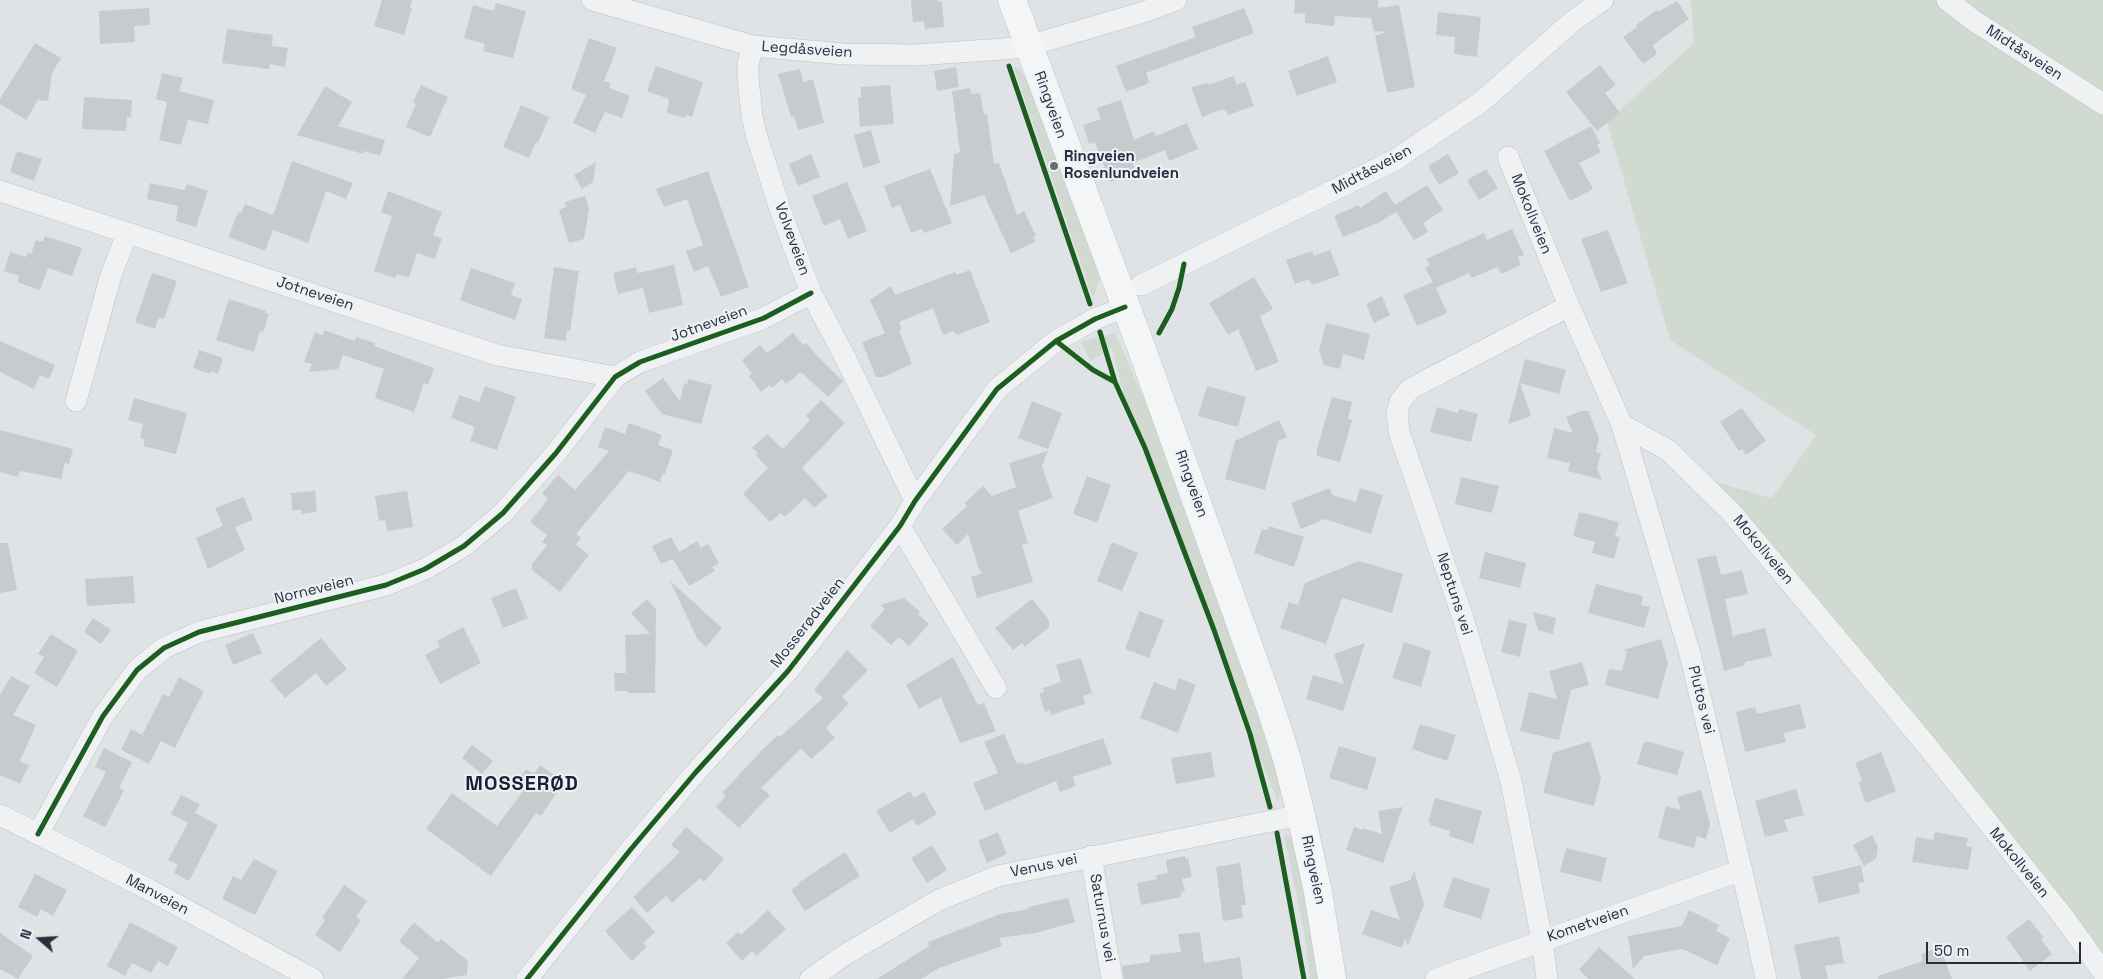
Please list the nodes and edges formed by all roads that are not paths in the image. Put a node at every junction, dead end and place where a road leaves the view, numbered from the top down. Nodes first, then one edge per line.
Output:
1 (592, 0) edge
2 (1012, 0) edge
3 (1176, 0) edge
4 (1603, 0) edge
5 (1947, 0) edge
6 (753, 46) junction
7 (1028, 46) junction
8 (2103, 104) edge
9 (1508, 157) dead end
10 (0, 191) edge
11 (128, 234) junction
12 (1142, 285) dead end
13 (811, 293) junction
14 (1569, 306) junction
15 (1125, 307) junction
16 (615, 377) junction
17 (76, 401) dead end
18 (1622, 425) junction
19 (915, 501) junction
20 (900, 526) junction
21 (996, 688) dead end
22 (0, 815) edge
23 (1301, 815) junction
24 (38, 834) junction
25 (1091, 856) junction
26 (1742, 870) junction
27 (1542, 940) junction
28 (2103, 972) edge
29 (313, 979) edge
30 (527, 979) edge
31 (810, 979) edge
32 (1112, 979) edge
33 (1332, 979) edge
34 (1436, 979) edge
35 (1546, 979) edge
36 (1766, 979) edge

1 - 6 street, Legdåsveien
2 - 7 main road, Ringveien
3 - 7 street, Legdåsveien
4 - 12 street, Midtåsveien
5 - 8 street, Midtåsveien
6 - 7 street, Legdåsveien
6 - 13 street, Volveveien
7 - 15 main road, Ringveien
9 - 14 street, Mokollveien
10 - 11 street, Jotneveien
11 - 16 street, Jotneveien
11 - 17 street
13 - 16 street, Jotneveien
13 - 19 street, Volveveien
14 - 18 street, Mokollveien
14 - 27 street, Neptuns vei
15 - 19 street, Mosserødveien
15 - 23 main road, Ringveien
16 - 24 street, Norneveien
18 - 26 street, Plutos vei
18 - 28 street, Mokollveien
19 - 20 street, Mosserødveien
20 - 21 street
20 - 30 street, Mosserødveien
22 - 24 street, Manveien
23 - 25 street, Venus vei
23 - 33 main road, Ringveien
24 - 29 street, Manveien
25 - 31 street, Venus vei
25 - 32 street, Saturnus vei
26 - 27 street, Kometveien
26 - 36 street, Plutos vei
27 - 34 street, Kometveien
27 - 35 street, Neptuns vei

